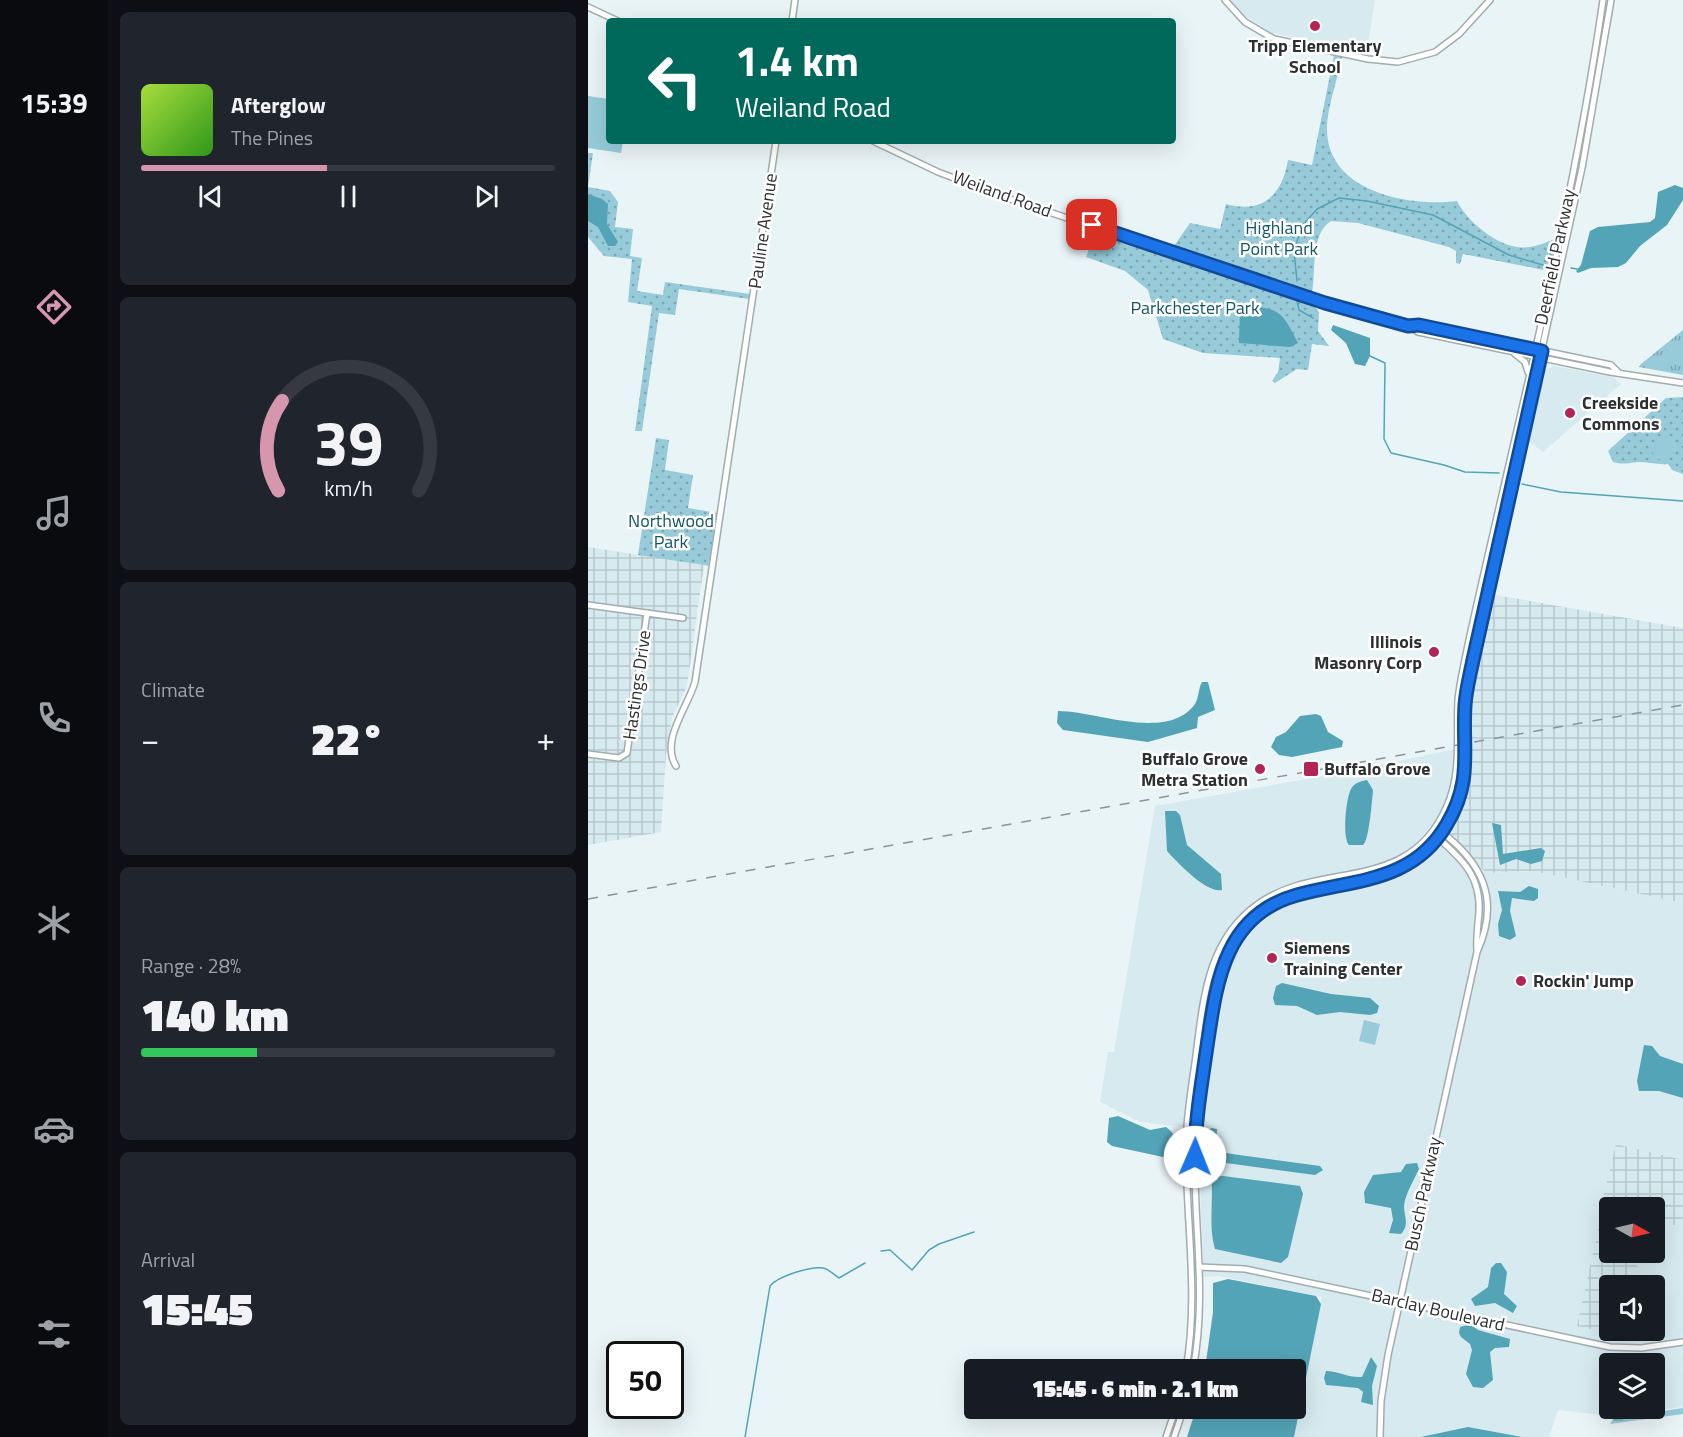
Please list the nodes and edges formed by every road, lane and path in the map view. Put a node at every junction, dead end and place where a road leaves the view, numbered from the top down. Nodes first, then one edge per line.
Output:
1 (795, 0) edge
2 (1225, 0) edge
3 (1490, 0) edge
4 (1603, 0) edge
5 (1611, 0) edge
6 (588, 7) edge
7 (612, 18) edge
8 (792, 18) edge
9 (776, 144) edge
10 (879, 144) edge
11 (1408, 326) junction
12 (1511, 351) junction
13 (1537, 353) junction
14 (1528, 378) junction
15 (1683, 382) edge
16 (588, 605) edge
17 (647, 613) junction
18 (683, 618) dead end
19 (588, 754) edge
20 (676, 766) dead end
21 (1435, 827) junction
22 (1442, 832) junction
23 (1431, 833) junction
24 (1438, 838) junction
25 (1477, 952) junction
26 (1200, 1267) junction
27 (1193, 1268) junction
28 (1399, 1301) junction
29 (1683, 1342) edge
30 (1187, 1359) edge
31 (1195, 1359) edge
32 (1172, 1419) edge
33 (1180, 1419) edge
34 (1166, 1437) edge
35 (1174, 1437) edge
36 (1380, 1437) edge

1 - 8 main road
2 - 3 main road
4 - 13 main road, Deerfield Parkway
5 - 13 main road, Deerfield Parkway
6 - 7 main road
9 - 20 main road, Pauline Avenue
10 - 11 main road, Weiland Road
11 - 12 main road, Weiland Road
11 - 13 main road, Weiland Road
12 - 13 main road, Weiland Road
12 - 14 main road
13 - 14 main road, Deerfield Parkway
13 - 15 main road, Weiland Road
13 - 22 main road, Deerfield Parkway
14 - 21 main road, Deerfield Parkway
16 - 17 main road
17 - 18 main road
17 - 19 main road, Hastings Drive
21 - 22 main road, Busch Parkway
21 - 23 main road, Deerfield Parkway
22 - 24 main road, Deerfield Parkway
22 - 25 main road, Busch Parkway
23 - 24 main road, Busch Parkway
23 - 27 main road, Deerfield Parkway
24 - 25 main road, Busch Parkway
24 - 26 main road, Deerfield Parkway
25 - 28 main road, Busch Parkway
26 - 27 main road, Barclay Boulevard
26 - 28 main road, Barclay Boulevard
26 - 31 main road, Deerfield Parkway
27 - 30 main road, Deerfield Parkway
28 - 29 main road, Barclay Boulevard
28 - 36 main road, Busch Parkway
32 - 34 main road
33 - 35 main road

